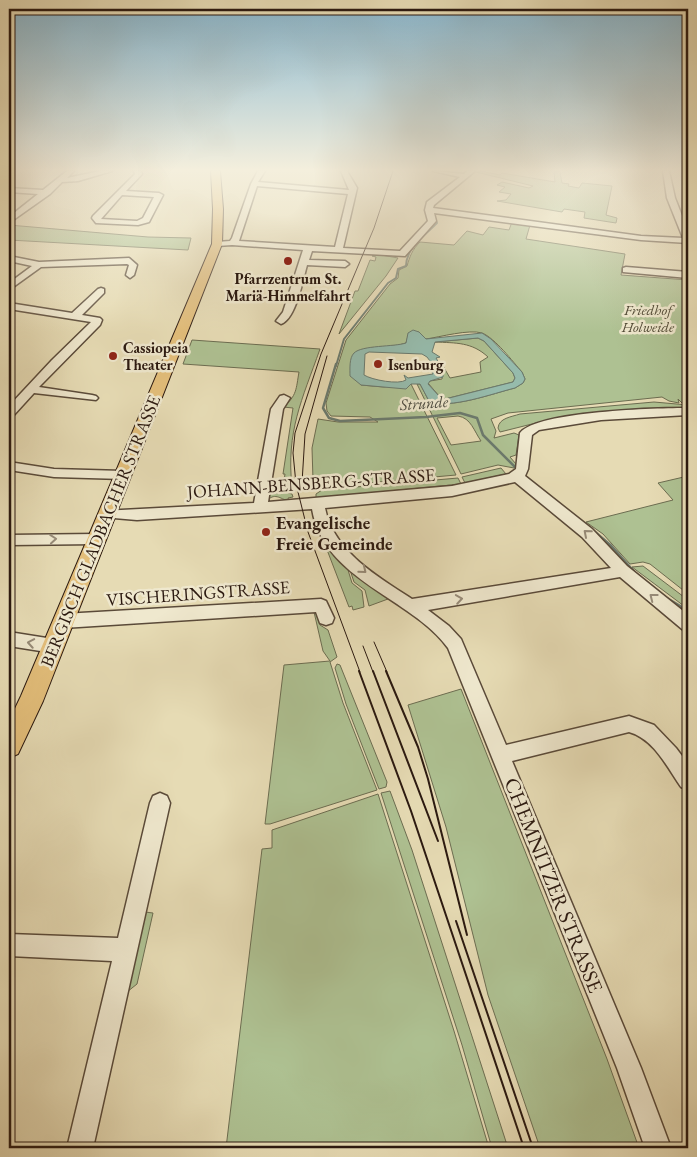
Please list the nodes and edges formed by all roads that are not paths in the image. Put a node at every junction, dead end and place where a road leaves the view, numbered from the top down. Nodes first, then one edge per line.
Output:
1 (221, 225) edge
2 (241, 225) edge
3 (344, 225) edge
4 (429, 225) edge
5 (545, 225) edge
6 (685, 225) edge
7 (688, 240) edge
8 (225, 243) junction
9 (308, 249) junction
10 (338, 250) junction
11 (9, 259) edge
12 (304, 262) junction
13 (345, 264) dead end
14 (39, 265) junction
15 (626, 270) dead end
16 (130, 275) dead end
17 (688, 275) edge
18 (9, 288) edge
19 (101, 291) dead end
20 (9, 306) edge
21 (74, 316) junction
22 (281, 321) dead end
23 (30, 389) junction
24 (92, 398) dead end
25 (284, 398) dead end
26 (688, 411) edge
27 (9, 413) edge
28 (9, 466) edge
29 (519, 474) junction
30 (123, 475) junction
31 (318, 503) junction
32 (260, 507) junction
33 (107, 514) junction
34 (97, 539) junction
35 (9, 540) edge
36 (622, 570) junction
37 (437, 603) junction
38 (409, 605) junction
39 (326, 618) dead end
40 (63, 621) junction
41 (688, 624) edge
42 (441, 627) junction
43 (9, 639) edge
44 (53, 646) junction
45 (9, 746) edge
46 (501, 754) junction
47 (688, 780) edge
48 (160, 803) dead end
49 (9, 945) edge
50 (126, 950) junction
51 (80, 1148) edge
52 (658, 1148) edge

1 - 8 main road, BERGISCH GLADBACHER STRASSE
2 - 8 street
3 - 10 street
4 - 10 street
5 - 7 street
6 - 7 street
8 - 9 street
8 - 30 main road, BERGISCH GLADBACHER STRASSE
9 - 10 street
9 - 12 street
11 - 14 street
12 - 13 street
12 - 22 street
14 - 16 street
14 - 18 street
15 - 17 street
19 - 21 street
20 - 21 street
21 - 23 street
23 - 24 street
23 - 27 street
25 - 32 street
26 - 29 street
28 - 30 street
29 - 31 street, JOHANN-BENSBERG-STRASSE
36 -> 29 street
30 - 33 main road, BERGISCH GLADBACHER STRASSE
31 - 32 street, JOHANN-BENSBERG-STRASSE
31 -> 38 street, CHEMNITZER STRASSE
32 - 33 street, JOHANN-BENSBERG-STRASSE
33 - 34 main road, BERGISCH GLADBACHER STRASSE
35 -> 34 street
34 - 40 main road, BERGISCH GLADBACHER STRASSE
37 -> 36 street
41 -> 36 street
37 - 38 street
37 - 42 street, CHEMNITZER STRASSE
38 - 42 street, CHEMNITZER STRASSE
39 - 40 street, VISCHERINGSTRASSE
40 - 44 main road, BERGISCH GLADBACHER STRASSE
42 - 46 street, CHEMNITZER STRASSE
44 -> 43 street
44 - 45 main road, BERGISCH GLADBACHER STRASSE
46 - 47 street
46 - 52 street, CHEMNITZER STRASSE
48 - 50 street
49 - 50 street
50 - 51 street

